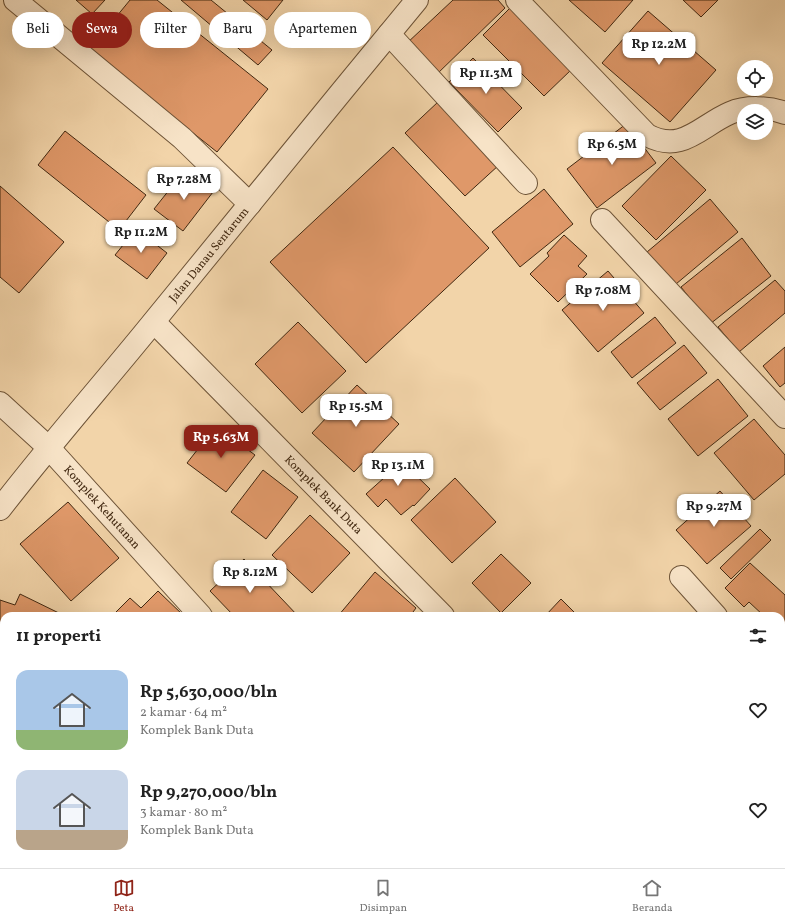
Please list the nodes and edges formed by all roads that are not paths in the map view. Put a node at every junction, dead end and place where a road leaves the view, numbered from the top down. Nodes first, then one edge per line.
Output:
1 (15, 0) edge
2 (417, 0) edge
3 (517, 0) edge
4 (389, 34) junction
5 (785, 113) edge
6 (526, 183) dead end
7 (250, 204) junction
8 (602, 220) dead end
9 (154, 322) junction
10 (0, 403) edge
11 (785, 417) edge
12 (48, 447) junction
13 (0, 509) edge
14 (681, 577) dead end
15 (197, 612) edge
16 (439, 612) edge
17 (712, 612) edge

1 - 7 street
2 - 4 street, Jalan Danau Sentarum
3 - 5 street
4 - 6 street
4 - 7 street, Jalan Danau Sentarum
7 - 9 street, Jalan Danau Sentarum
8 - 11 street
9 - 12 street, Jalan Danau Sentarum
9 - 16 street, Komplek Bank Duta
10 - 12 street, Komplek Kehutanan
12 - 13 street, Jalan Danau Sentarum
12 - 15 street, Komplek Kehutanan
14 - 17 street

